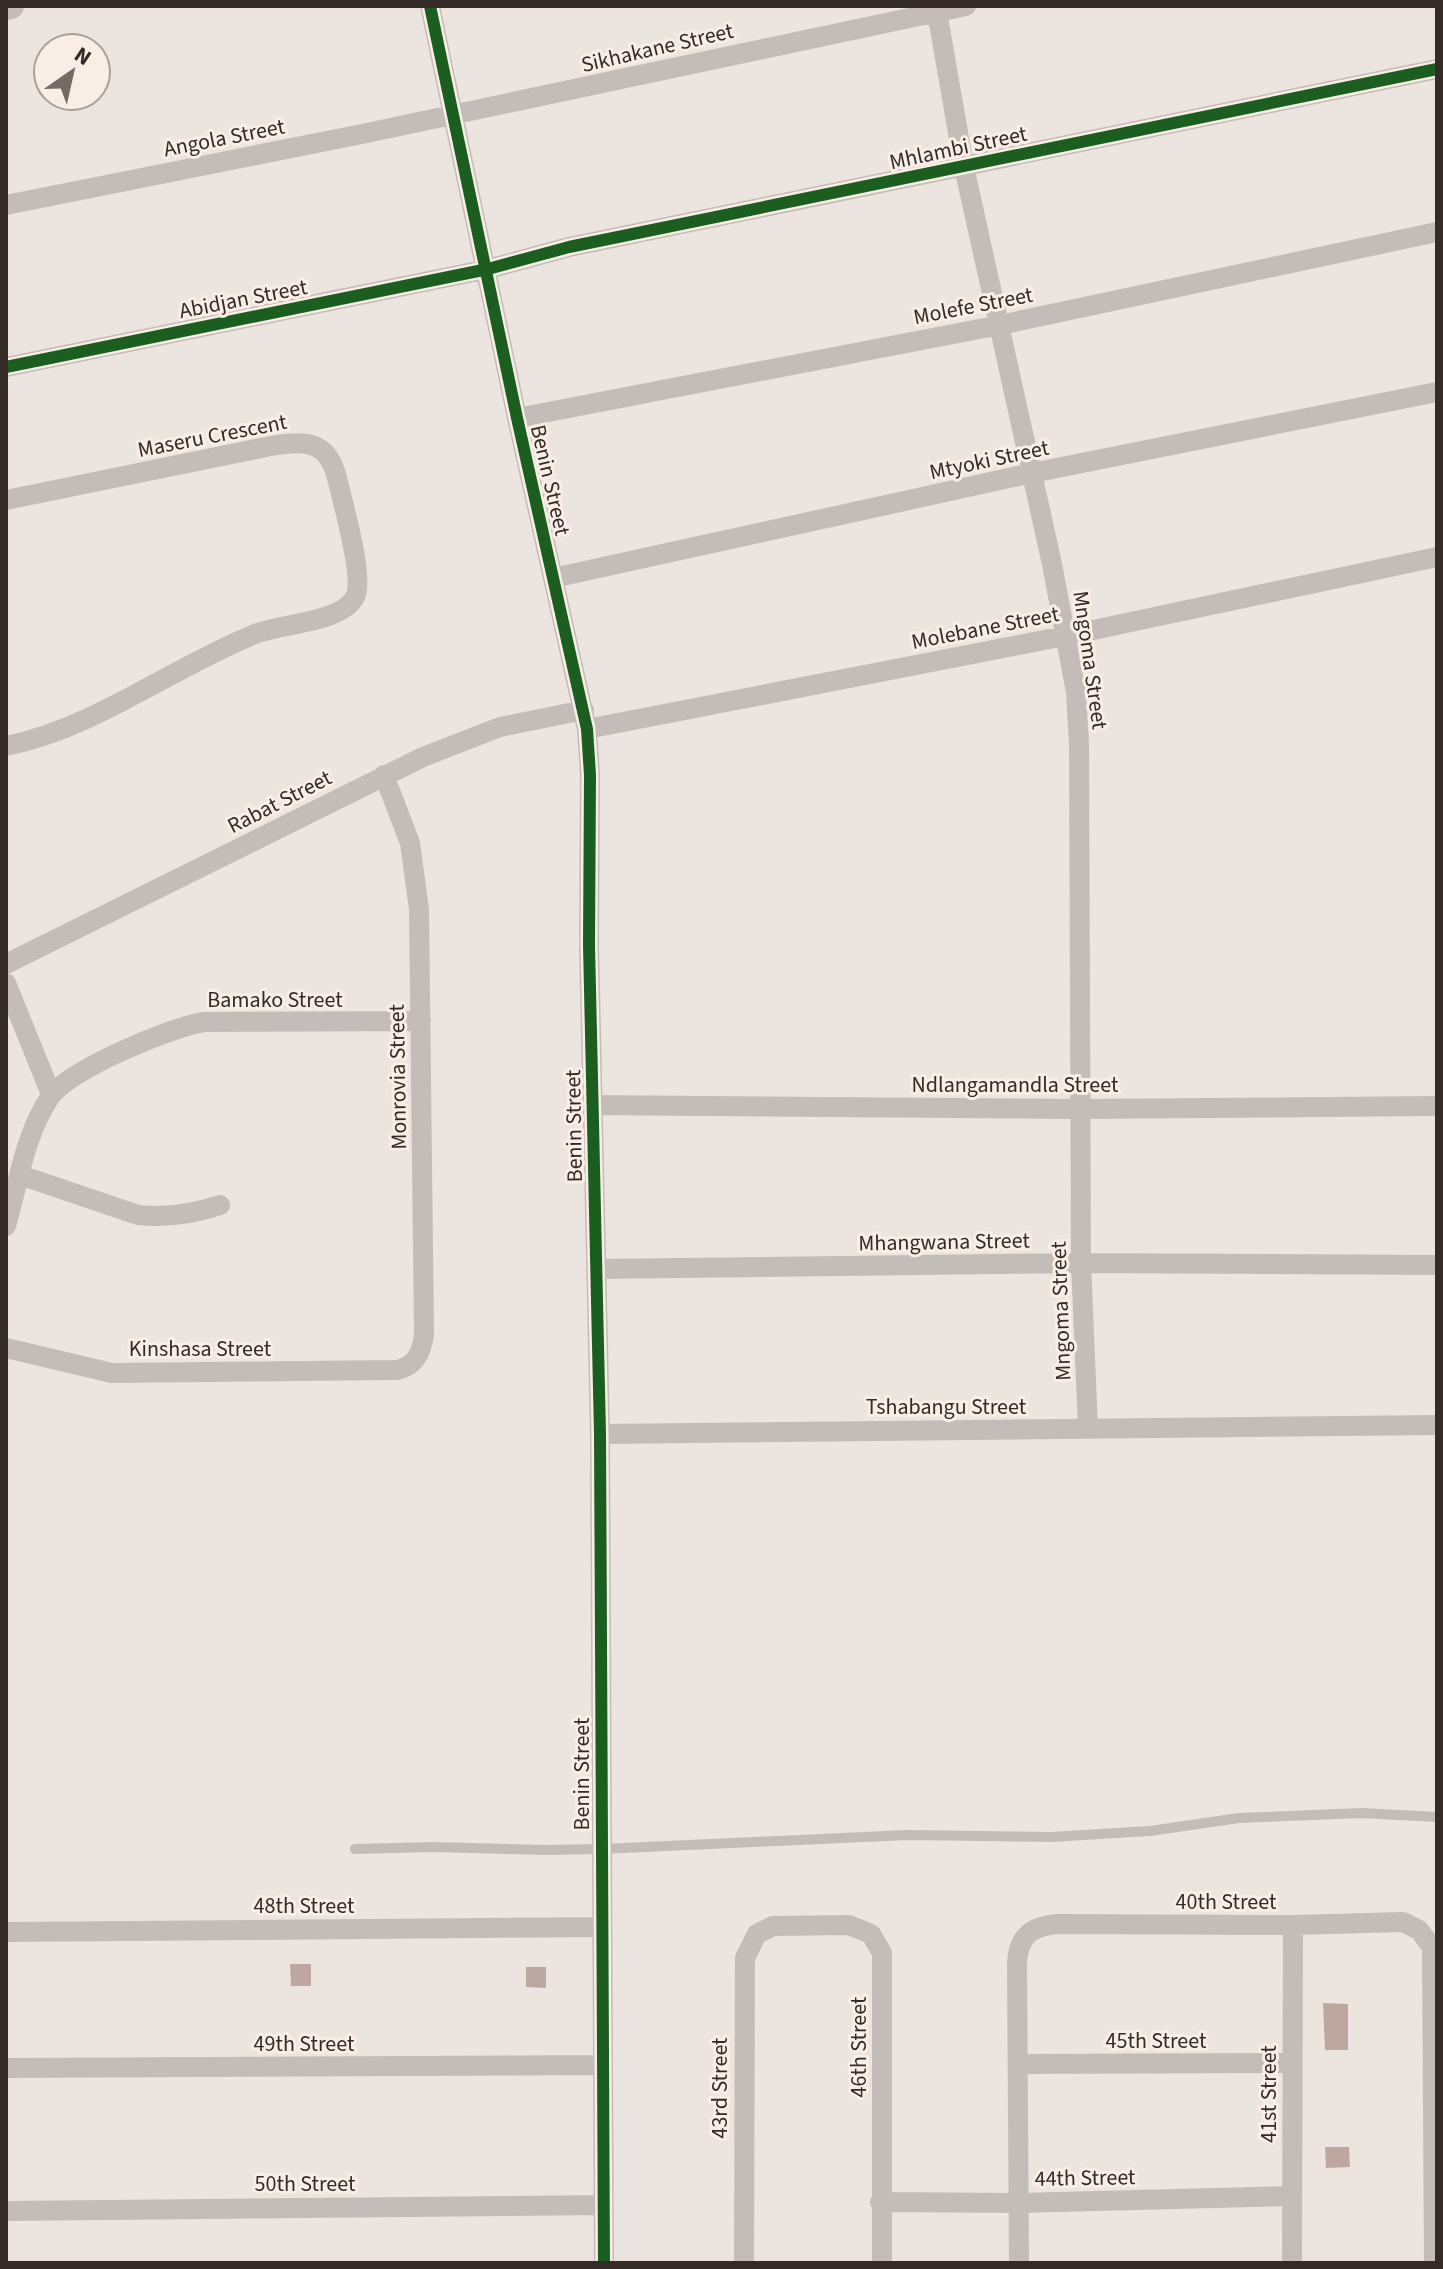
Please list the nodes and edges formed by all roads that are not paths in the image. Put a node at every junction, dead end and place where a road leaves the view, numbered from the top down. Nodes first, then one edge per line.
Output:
1 (430, 6) edge
2 (966, 6) edge
3 (937, 9) edge
4 (1437, 69) edge
5 (452, 115) junction
6 (964, 167) junction
7 (6, 205) edge
8 (1437, 232) edge
9 (488, 269) junction
10 (1000, 325) junction
11 (6, 367) edge
12 (1437, 392) edge
13 (517, 418) junction
14 (1032, 473) junction
15 (6, 500) edge
16 (1437, 557) edge
17 (553, 578) junction
18 (1065, 636) junction
19 (586, 719) junction
20 (6, 746) edge
21 (384, 775) junction
22 (8, 958) edge
23 (6, 983) edge
24 (421, 1021) junction
25 (51, 1094) junction
26 (592, 1105) junction
27 (1437, 1106) edge
28 (1080, 1109) junction
29 (20, 1175) junction
30 (220, 1205) dead end
31 (6, 1226) edge
32 (1081, 1263) junction
33 (1437, 1265) edge
34 (596, 1269) junction
35 (6, 1348) edge
36 (397, 1370) joint
37 (1437, 1425) edge
38 (1088, 1428) junction
39 (600, 1434) junction
40 (1437, 1817) edge
41 (355, 1849) dead end
42 (602, 1849) junction
43 (1293, 1925) junction
44 (773, 1926) joint
45 (602, 1927) junction
46 (6, 1932) edge
47 (1433, 1939) edge
48 (1292, 2063) junction
49 (1020, 2064) junction
50 (603, 2065) junction
51 (6, 2068) edge
52 (1291, 2196) junction
53 (880, 2202) junction
54 (1019, 2203) junction
55 (603, 2205) junction
56 (6, 2211) edge
57 (604, 2263) edge
58 (744, 2263) edge
59 (882, 2263) edge
60 (1019, 2263) edge
61 (1292, 2263) edge
62 (1434, 2263) edge

1 - 5 street, Benin Street
2 - 3 street, Sikhakane Street
3 - 5 street, Sikhakane Street
3 - 6 street, Mngoma Street
4 - 6 street, Mhlambi Street
5 - 7 street, Angola Street
5 - 9 street, Benin Street
6 - 9 street, Mhlambi Street
6 - 10 street, Mngoma Street
8 - 10 street, Molefe Street
9 - 11 street, Abidjan Street
9 - 13 street, Benin Street
10 - 13 street, Molefe Street
10 - 14 street, Mngoma Street
12 - 14 street, Mtyoki Street
13 - 17 street, Benin Street
14 - 17 street, Mtyoki Street
14 - 18 street, Mngoma Street
15 - 20 street, Maseru Crescent
16 - 18 street, Molebane Street
17 - 19 street, Benin Street
18 - 19 street, Molebane Street
18 - 28 street, Mngoma Street
19 - 21 street, Rabat Street
19 - 26 street, Benin Street
21 - 22 street, Rabat Street
21 - 24 street, Monrovia Street
23 - 25 street
24 - 25 street, Bamako Street
24 - 36 street, Monrovia Street
25 - 29 street
26 - 28 street, Ndlangamandla Street
26 - 34 street, Benin Street
27 - 28 street, Ndlangamandla Street
28 - 32 street, Mngoma Street
29 - 30 street
29 - 31 street
32 - 33 street, Mhangwana Street
32 - 34 street, Mhangwana Street
32 - 38 street, Mngoma Street
34 - 39 street, Benin Street
35 - 36 street, Kinshasa Street
37 - 38 street, Tshabangu Street
38 - 39 street, Tshabangu Street
39 - 42 street, Benin Street
40 - 42 lane
41 - 42 lane
42 - 45 street, Benin Street
43 - 47 street, 40th Street
43 - 48 street, 41st Street
43 - 49 street, 40th Street
44 - 53 street, 46th Street
44 - 58 street, 43rd Street
45 - 46 street, 48th Street
45 - 50 street, Benin Street
47 - 62 street, 40th Street
48 - 49 street, 45th Street
48 - 52 street, 41st Street
49 - 54 street, 40th Street
50 - 51 street, 49th Street
50 - 55 street, Benin Street
52 - 54 street, 44th Street
52 - 61 street, 41st Street
53 - 54 street, 44th Street
53 - 59 street, 46th Street
54 - 60 street, 40th Street
55 - 56 street, 50th Street
55 - 57 street, Benin Street

